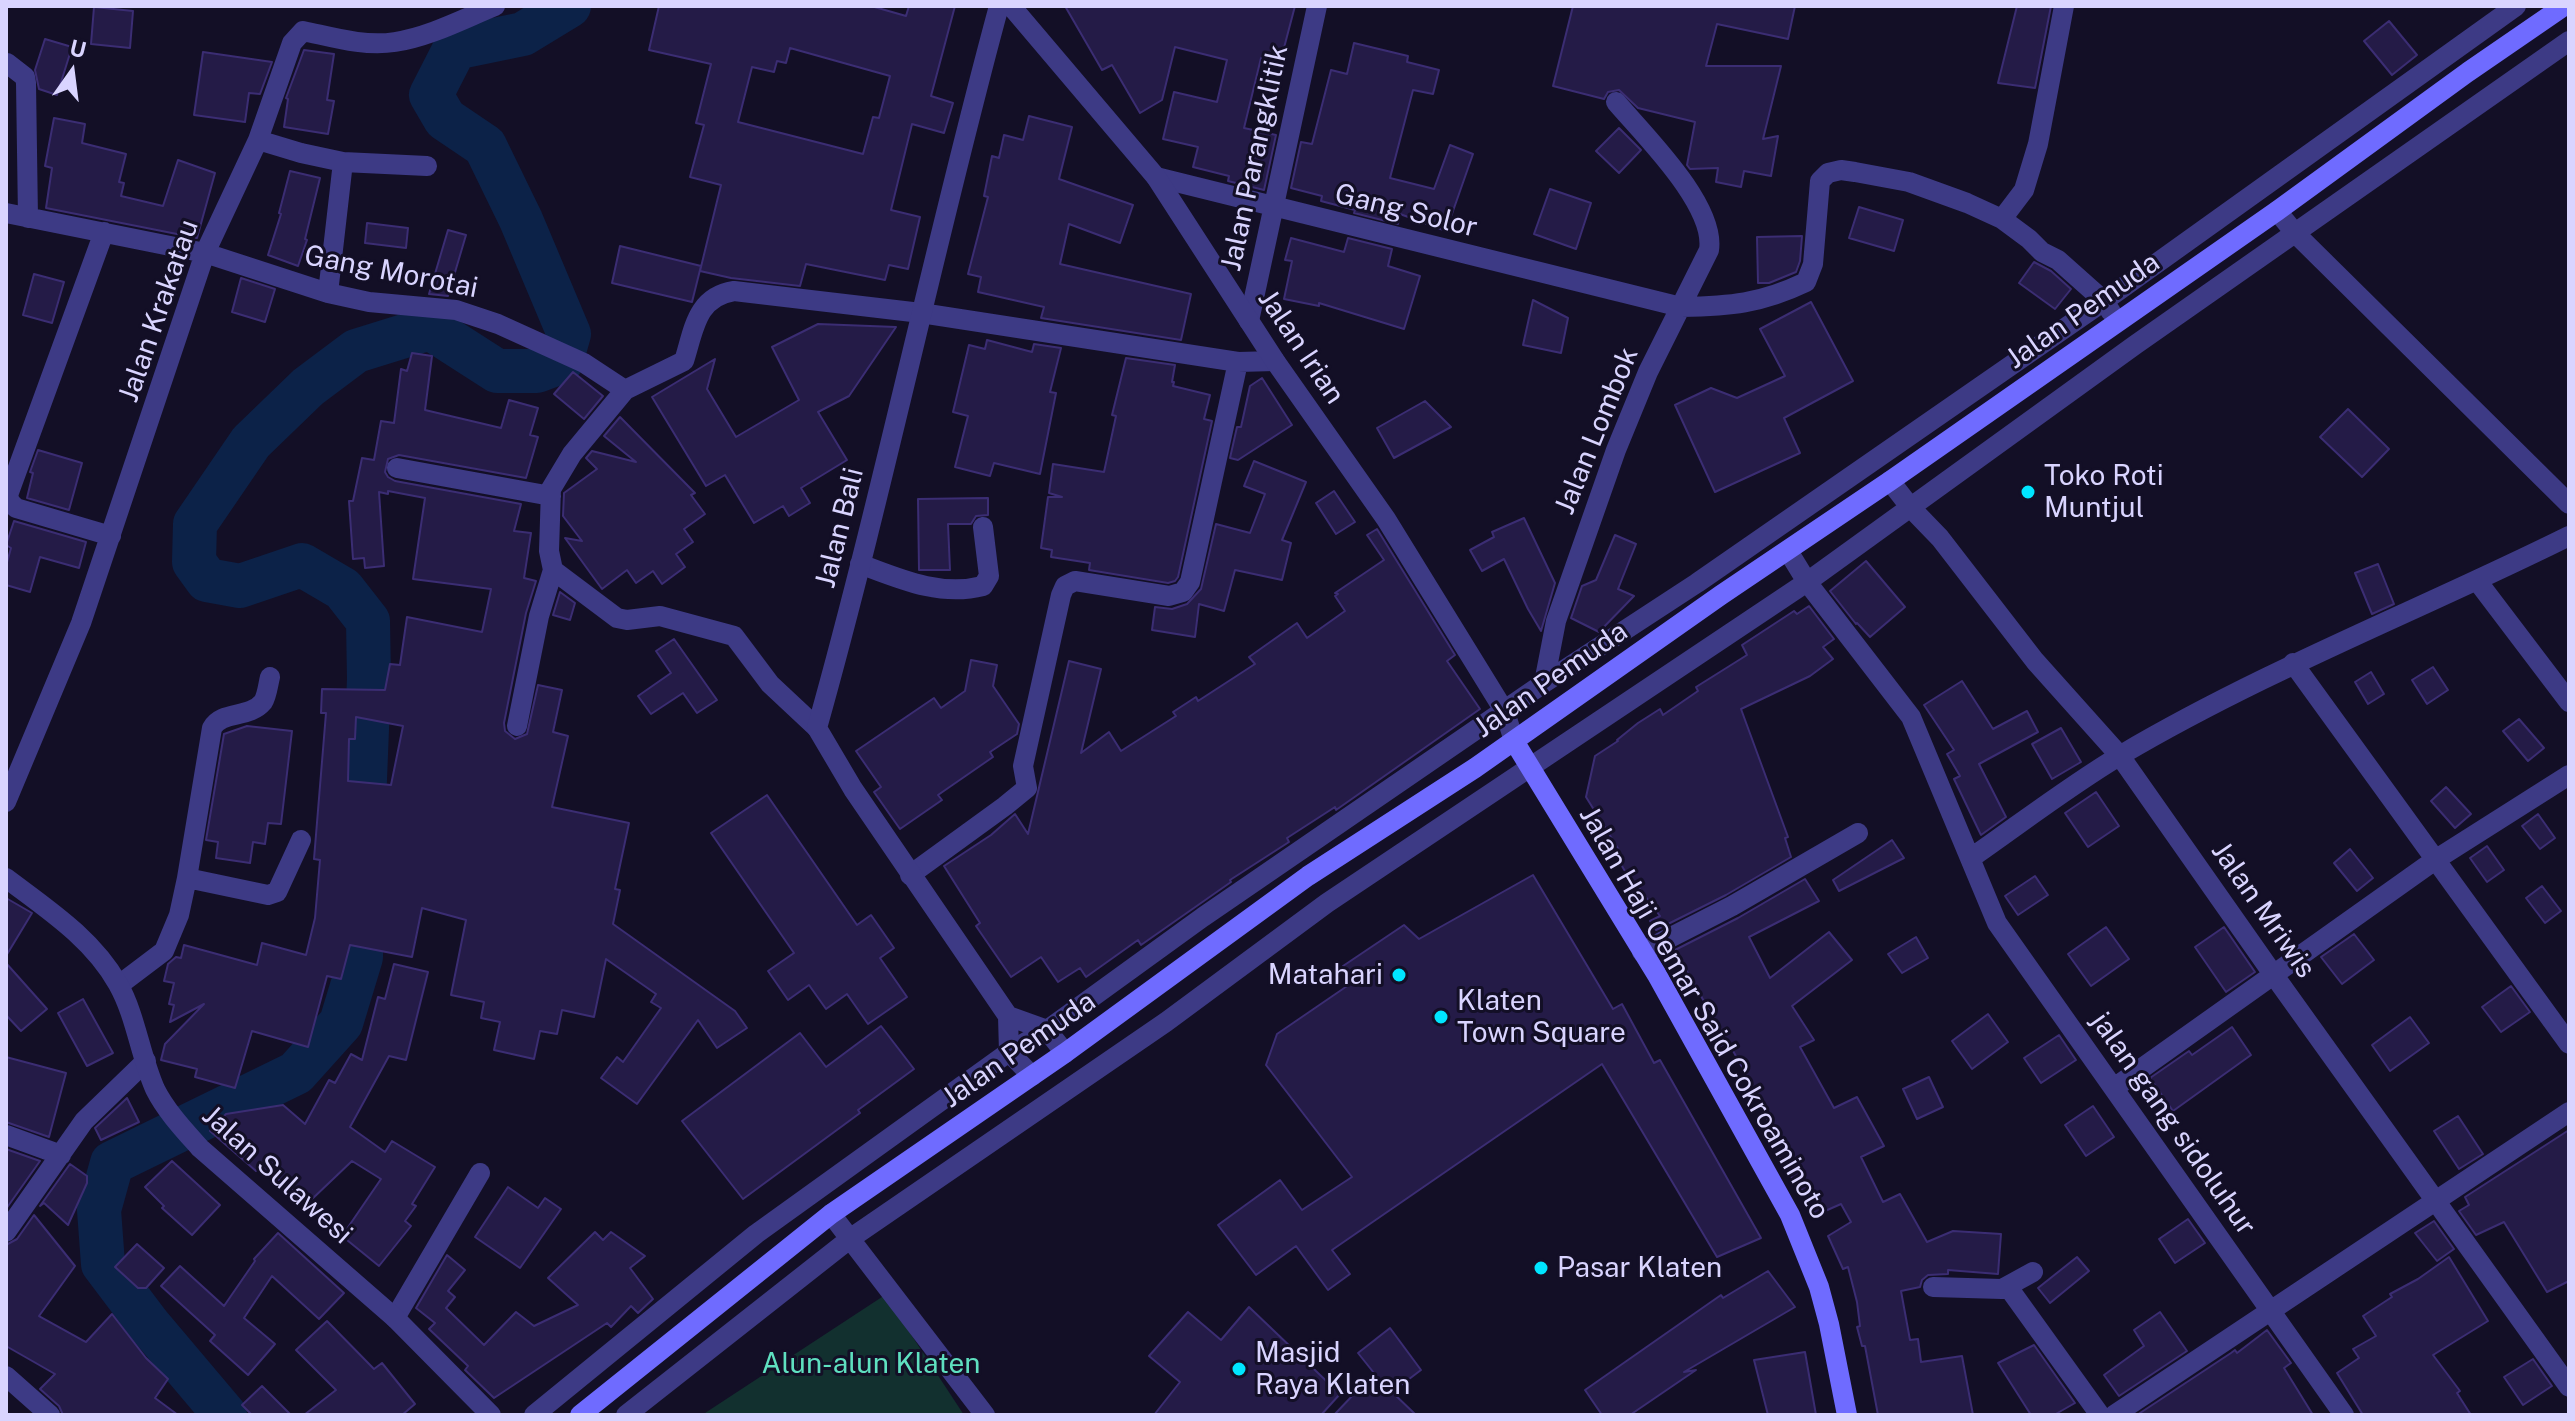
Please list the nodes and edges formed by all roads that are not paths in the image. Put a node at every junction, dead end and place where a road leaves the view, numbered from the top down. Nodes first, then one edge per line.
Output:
1 (495, 6) edge
2 (999, 6) edge
3 (1011, 6) edge
4 (1317, 6) edge
5 (2064, 6) edge
6 (2516, 6) edge
7 (2564, 6) edge
8 (2569, 41) edge
9 (7, 63) edge
10 (1616, 102) dead end
11 (258, 140) junction
12 (343, 162) junction
13 (427, 166) dead end
14 (1156, 177) junction
15 (1272, 206) junction
16 (2277, 211) junction
17 (6, 213) edge
18 (28, 218) junction
19 (2002, 219) junction
20 (104, 232) junction
21 (2295, 233) junction
22 (205, 253) junction
23 (328, 293) junction
24 (2104, 301) junction
25 (1676, 305) junction
26 (921, 313) junction
27 (1249, 321) junction
28 (2118, 321) junction
29 (1275, 361) junction
30 (1238, 362) junction
31 (625, 390) junction
32 (397, 468) dead end
33 (1890, 481) junction
34 (551, 496) junction
35 (2569, 504) edge
36 (1911, 508) junction
37 (983, 527) dead end
38 (111, 536) junction
39 (2569, 536) edge
40 (1788, 551) junction
41 (860, 564) junction
42 (553, 570) junction
43 (1807, 582) junction
44 (2478, 582) junction
45 (2293, 663) junction
46 (270, 677) dead end
47 (1544, 683) junction
48 (2569, 702) edge
49 (1505, 712) junction
50 (517, 726) dead end
51 (817, 728) junction
52 (1514, 741) junction
53 (2120, 756) junction
54 (1530, 769) junction
55 (2569, 775) edge
56 (6, 802) edge
57 (1858, 833) dead end
58 (301, 840) dead end
59 (1971, 858) junction
60 (2435, 860) junction
61 (910, 875) junction
62 (6, 878) edge
63 (187, 878) junction
64 (1642, 952) junction
65 (2273, 974) junction
66 (119, 985) junction
67 (1008, 1016) junction
68 (1047, 1030) junction
69 (2569, 1044) edge
70 (1009, 1052) junction
71 (1065, 1053) junction
72 (146, 1061) junction
73 (1032, 1076) junction
74 (2114, 1088) junction
75 (2569, 1112) edge
76 (6, 1135) edge
77 (61, 1155) junction
78 (480, 1173) dead end
79 (2435, 1202) junction
80 (831, 1214) junction
81 (6, 1232) edge
82 (851, 1238) junction
83 (2033, 1272) dead end
84 (1933, 1287) dead end
85 (2005, 1288) junction
86 (2269, 1310) junction
87 (395, 1318) junction
88 (6, 1376) edge
89 (2569, 1387) edge
90 (50, 1415) edge
91 (491, 1415) edge
92 (534, 1415) edge
93 (580, 1415) edge
94 (626, 1415) edge
95 (985, 1415) edge
96 (1847, 1415) edge
97 (2100, 1415) edge
98 (2114, 1415) edge
99 (2344, 1415) edge

1 - 11 street, Jalan Krakatau
2 - 26 street, Jalan Bali
3 - 14 street, Jalan Irian
4 - 15 street, Jalan Parangklitik
5 - 19 street
6 - 24 street
7 - 16 main road, Jalan Pemuda
8 - 21 street
9 - 18 street
10 - 25 street, Jalan Lombok
11 - 12 street
11 - 22 street, Jalan Krakatau
12 - 13 street
12 - 23 street
14 - 15 street, Gang Solor
14 - 27 street, Jalan Irian
15 - 25 street, Gang Solor
15 - 27 street, Jalan Parangklitik
16 - 21 street
16 - 28 main road, Jalan Pemuda
17 - 18 street, Gang Morotai
18 - 20 street, Gang Morotai
19 - 24 street
19 - 25 street, Gang Solor
20 - 22 street, Gang Morotai
20 - 38 street
21 - 35 street
21 - 36 street
22 - 23 street, Gang Morotai
22 - 38 street, Jalan Krakatau
23 - 31 street, Gang Morotai
24 - 28 street
24 - 47 street
25 - 47 street, Jalan Lombok
26 - 30 street
26 - 31 street
26 - 41 street, Jalan Bali
27 - 29 street, Jalan Irian
28 - 33 main road, Jalan Pemuda
29 - 30 street
29 - 49 street, Jalan Irian
30 - 61 street
31 - 34 street
32 - 34 street
33 - 36 street, Jalan Mriwis
33 - 40 main road, Jalan Pemuda
34 - 42 street
36 - 43 street
36 - 53 street, Jalan Mriwis
37 - 41 street
38 - 56 street, Jalan Krakatau
39 - 44 street
40 - 43 street, jalan gang sidoluhur
40 - 52 main road, Jalan Pemuda
41 - 51 street, Jalan Bali
42 - 50 street
42 - 51 street
43 - 54 street
43 - 59 street, jalan gang sidoluhur
44 - 45 street
44 - 48 street
45 - 53 street
45 - 60 street
46 - 63 street
47 - 49 street
49 - 52 street, Jalan Irian
49 - 68 street
51 - 61 street
52 - 54 main road, Jalan Haji Oemar Said Cokroaminoto
52 - 71 main road, Jalan Pemuda
53 - 59 street
53 - 65 street, Jalan Mriwis
54 - 64 main road, Jalan Haji Oemar Said Cokroaminoto
54 - 82 street
55 - 60 street
57 - 64 street
58 - 63 street
59 - 74 street, jalan gang sidoluhur
60 - 65 street
60 - 69 street
61 - 67 street
62 - 66 street, Jalan Sulawesi
63 - 66 street
64 - 96 main road, Jalan Haji Oemar Said Cokroaminoto
65 - 74 street
65 - 79 street, Jalan Mriwis
66 - 72 street, Jalan Sulawesi
67 - 68 street
67 - 70 street
68 - 70 street
68 - 71 street
70 - 73 street
70 - 92 street
71 - 73 main road, Jalan Pemuda
72 - 77 street
72 - 87 street, Jalan Sulawesi
73 - 80 main road, Jalan Pemuda
74 - 86 street, jalan gang sidoluhur
75 - 79 street
76 - 77 street
77 - 81 street
78 - 87 street
79 - 86 street
79 - 89 street, Jalan Mriwis
80 - 82 street
80 - 93 main road, Jalan Pemuda
82 - 94 street
82 - 95 street
83 - 85 street
84 - 85 street
85 - 97 street
86 - 98 street
86 - 99 street, jalan gang sidoluhur
87 - 91 street, Jalan Sulawesi
88 - 90 street

